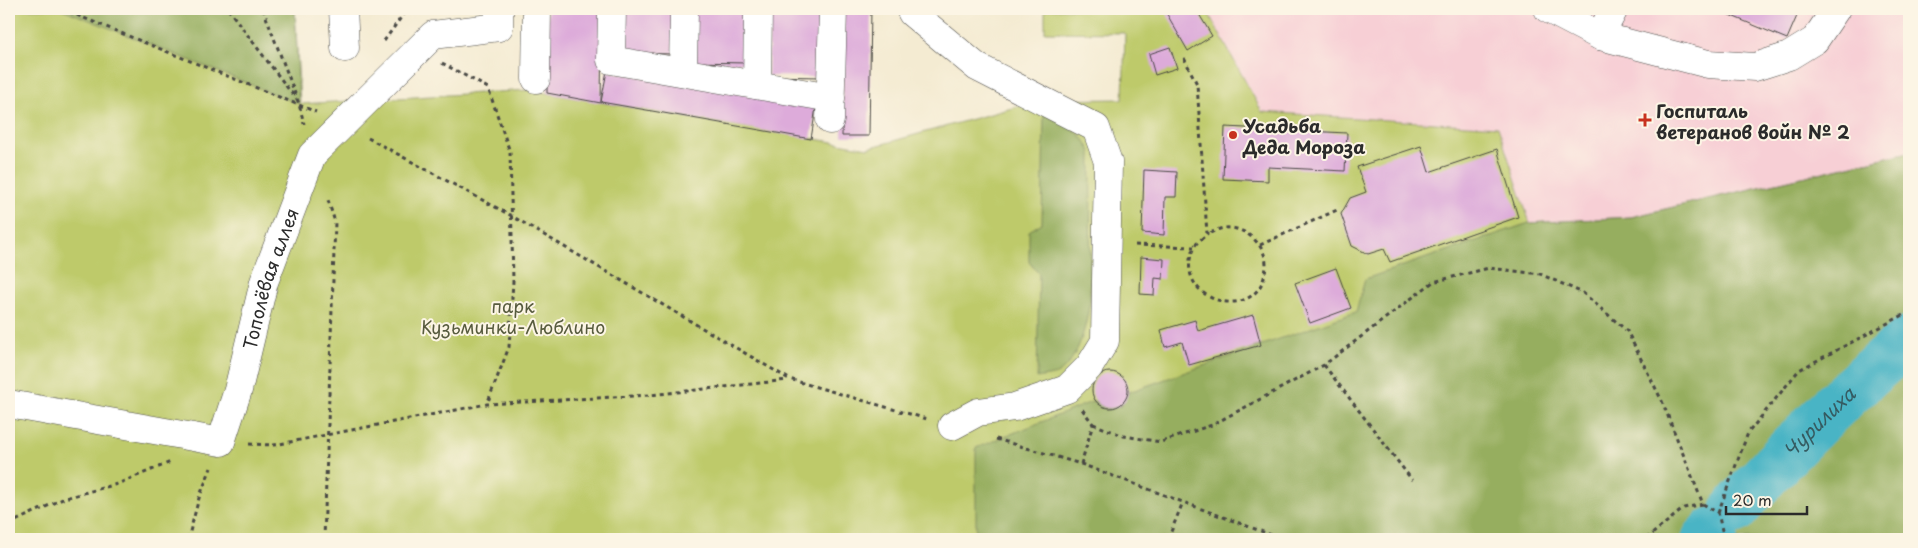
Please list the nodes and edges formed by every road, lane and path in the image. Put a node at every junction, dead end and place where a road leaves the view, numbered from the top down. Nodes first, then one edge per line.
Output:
1 (62, 9) edge
2 (228, 9) edge
3 (263, 9) edge
4 (343, 9) edge
5 (499, 9) edge
6 (537, 9) edge
7 (612, 9) edge
8 (684, 9) edge
9 (758, 9) edge
10 (833, 9) edge
11 (910, 9) edge
12 (1548, 9) edge
13 (1614, 9) edge
14 (1836, 9) edge
15 (1600, 36) junction
16 (345, 48) dead end
17 (419, 51) junction
18 (1184, 58) dead end
19 (683, 72) junction
20 (536, 79) dead end
21 (757, 85) junction
22 (299, 104) junction
23 (343, 125) junction
24 (312, 155) junction
25 (1337, 210) dead end
26 (510, 215) junction
27 (1207, 234) junction
28 (1106, 245) junction
29 (1260, 245) junction
30 (1194, 247) junction
31 (1909, 312) edge
32 (1324, 365) junction
33 (1067, 389) junction
34 (9, 404) edge
35 (487, 404) junction
36 (1093, 424) junction
37 (952, 426) dead end
38 (329, 434) junction
39 (221, 442) junction
40 (178, 460) dead end
41 (1081, 464) dead end
42 (1412, 480) dead end
43 (1146, 489) dead end
44 (1183, 502) junction
45 (1703, 504) junction
46 (1718, 513) junction
47 (9, 524) edge
48 (188, 539) edge
49 (324, 539) edge
50 (1168, 539) edge
51 (1282, 539) edge
52 (1646, 539) edge
53 (1724, 539) edge

1 - 22 path
2 - 22 path
3 - 22 path
4 - 16 street
5 - 17 street, Тополёвая аллея
6 - 20 street
7 - 19 street
8 - 19 street
9 - 21 street
10 - 21 street
11 - 28 street
12 - 15 street
13 - 15 street
14 - 15 street
17 - 23 street, Тополёвая аллея
17 - 26 path
18 - 27 path
19 - 21 street
22 - 23 path
22 - 24 path
23 - 24 street, Тополёвая аллея
23 - 26 path
24 - 38 path
24 - 39 street, Тополёвая аллея
25 - 29 path
26 - 35 path
26 - 35 path
27 - 29 path
27 - 30 path
28 - 30 path
28 - 33 street
29 - 30 path
31 - 46 path
32 - 36 path
32 - 42 path
32 - 45 path
33 - 36 path
33 - 37 street
34 - 39 street
35 - 38 path
36 - 41 path
38 - 39 path
38 - 49 path
39 - 48 path
40 - 47 path
43 - 44 path
44 - 50 path
44 - 51 path
45 - 46 path
45 - 52 path
46 - 53 path

